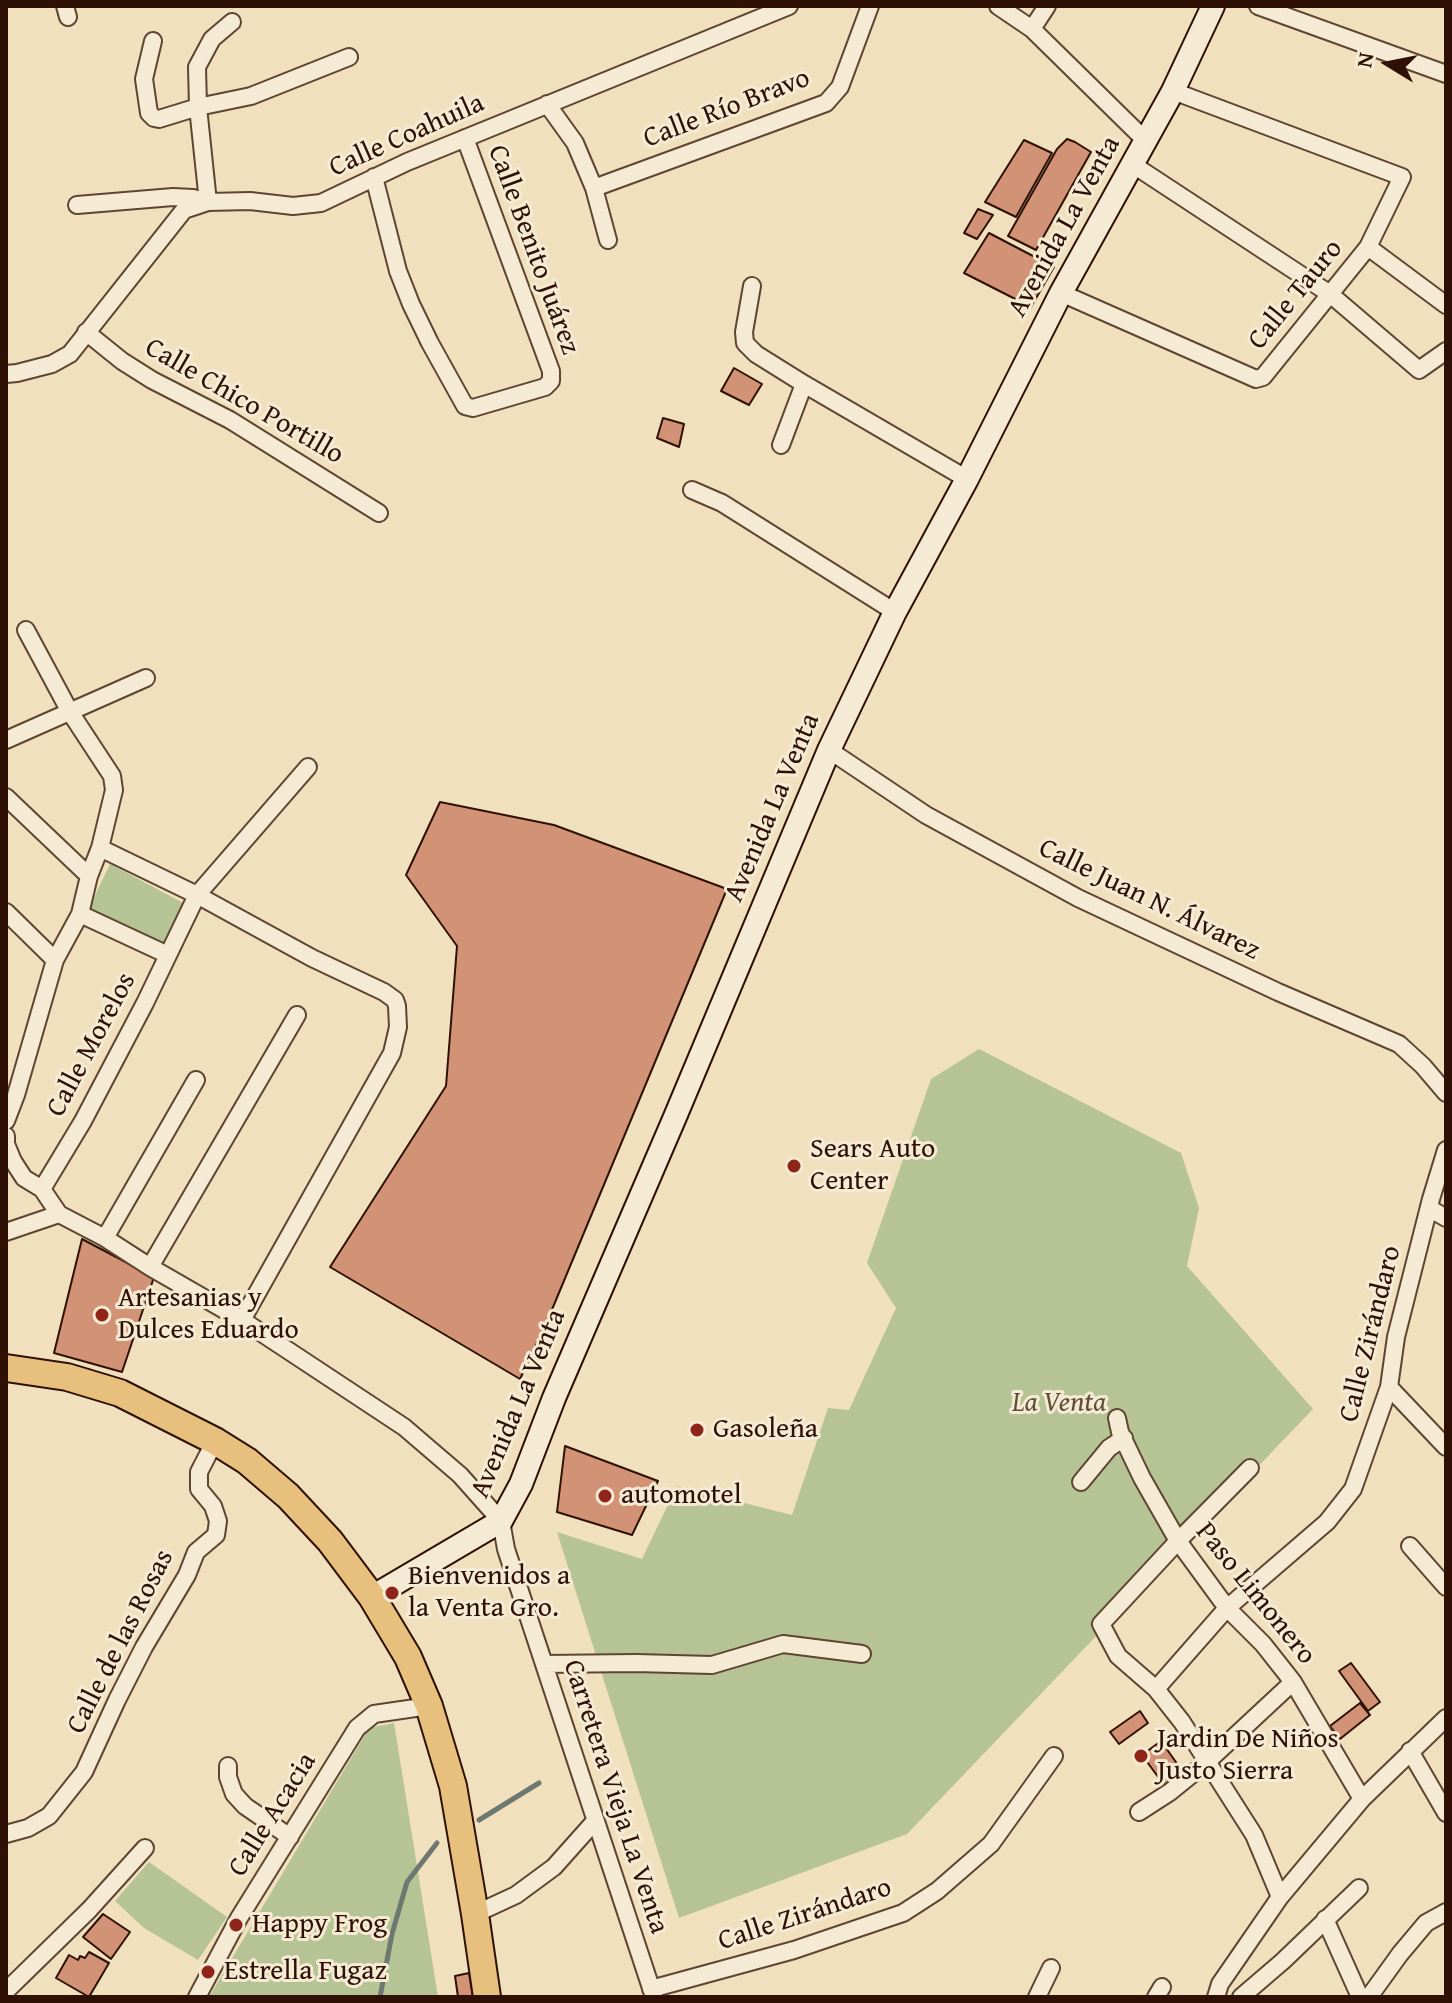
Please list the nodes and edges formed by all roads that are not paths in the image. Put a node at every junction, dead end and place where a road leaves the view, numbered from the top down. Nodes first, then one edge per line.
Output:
1 (789, 6) edge
2 (870, 6) edge
3 (998, 6) edge
4 (1047, 6) edge
5 (1213, 6) edge
6 (1258, 6) edge
7 (232, 22) dead end
8 (1032, 29) junction
9 (153, 41) dead end
10 (349, 57) dead end
11 (1446, 74) edge
12 (1173, 91) junction
13 (547, 104) junction
14 (198, 107) junction
15 (465, 138) junction
16 (1146, 141) junction
17 (1132, 164) junction
18 (374, 177) junction
19 (594, 188) junction
20 (208, 202) junction
21 (77, 205) dead end
22 (608, 240) dead end
23 (1368, 247) junction
24 (752, 286) dead end
25 (1061, 293) junction
26 (1330, 294) junction
27 (1446, 305) edge
28 (86, 332) junction
29 (1446, 351) edge
30 (6, 374) edge
31 (804, 384) junction
32 (781, 445) dead end
33 (967, 479) junction
34 (692, 490) dead end
35 (379, 513) dead end
36 (895, 612) junction
37 (26, 630) dead end
38 (146, 678) dead end
39 (70, 712) junction
40 (6, 740) edge
41 (829, 750) junction
42 (308, 767) dead end
43 (6, 797) edge
44 (100, 848) junction
45 (89, 876) junction
46 (197, 895) junction
47 (6, 912) edge
48 (80, 914) junction
49 (168, 955) junction
50 (55, 960) junction
51 (297, 1015) dead end
52 (196, 1080) dead end
53 (11, 1089) edge
54 (1446, 1093) edge
55 (6, 1121) edge
56 (6, 1136) edge
57 (1446, 1153) edge
58 (42, 1189) junction
59 (1429, 1208) junction
60 (59, 1214) junction
61 (1446, 1218) edge
62 (6, 1232) edge
63 (105, 1238) junction
64 (150, 1267) junction
65 (242, 1320) junction
66 (6, 1368) edge
67 (1389, 1387) junction
68 (1117, 1418) dead end
69 (1124, 1438) junction
70 (215, 1441) junction
71 (1446, 1447) edge
72 (1250, 1468) dead end
73 (1081, 1482) dead end
74 (501, 1521) junction
75 (1178, 1541) junction
76 (1410, 1546) dead end
77 (1446, 1587) edge
78 (372, 1597) junction
79 (1227, 1608) junction
80 (862, 1654) dead end
81 (544, 1664) junction
82 (1293, 1682) junction
83 (1156, 1689) junction
84 (429, 1706) junction
85 (1446, 1718) edge
86 (1410, 1751) junction
87 (1054, 1756) dead end
88 (1207, 1762) junction
89 (228, 1766) dead end
90 (1362, 1799) junction
91 (1139, 1812) dead end
92 (1446, 1813) edge
93 (595, 1821) junction
94 (6, 1834) edge
95 (290, 1837) junction
96 (145, 1848) dead end
97 (1359, 1888) dead end
98 (1280, 1897) junction
99 (1446, 1912) edge
100 (475, 1914) junction
101 (1325, 1919) junction
102 (1051, 1968) dead end
103 (6, 1991) edge
104 (653, 1993) edge
105 (197, 1997) edge
106 (487, 1997) edge
107 (1037, 1997) edge
108 (1216, 1997) edge
109 (1241, 1997) edge
110 (1360, 1997) edge
111 (1369, 1997) edge

1 - 13 street, Calle Coahuila
2 - 19 street, Calle Río Bravo
3 - 8 street
4 - 8 street
5 - 12 main road, Avenida La Venta
6 - 11 street
7 - 14 street
8 - 16 street
9 - 14 street
10 - 14 street
12 - 16 main road, Avenida La Venta
12 - 23 street, Calle Tauro
13 - 15 street, Calle Coahuila
13 - 19 street
14 - 20 street
15 - 18 street, Calle Coahuila
15 - 18 street, Calle Benito Juárez
16 - 17 main road, Avenida La Venta
17 - 25 main road, Avenida La Venta
17 - 26 street
18 - 20 street, Calle Coahuila
19 - 22 street
20 - 21 street
20 - 28 street, Calle Coahuila
23 - 26 street, Calle Tauro
23 - 27 street
24 - 31 street
25 - 26 street, Calle Tauro
25 - 33 main road, Avenida La Venta
26 - 29 street
28 - 30 street, Calle Coahuila
28 - 35 street, Calle Chico Portillo
31 - 32 street
31 - 33 street
33 - 36 main road, Avenida La Venta
34 - 36 street
36 - 41 main road, Avenida La Venta
37 - 39 street
38 - 39 street
39 - 40 street
39 - 44 street
41 - 54 street, Calle Juan N. Álvarez
41 - 74 main road, Avenida La Venta
42 - 46 street, Calle Morelos
43 - 45 street
44 - 45 street
44 - 46 street
45 - 48 street
46 - 49 street, Calle Morelos
46 - 65 street
47 - 50 street
48 - 49 street
48 - 50 street
49 - 58 street, Calle Morelos
50 - 53 street
51 - 64 street
52 - 63 street
53 - 55 street
56 - 58 street
57 - 59 street, Calle Zirándaro
58 - 60 street
59 - 61 street
59 - 67 street, Calle Zirándaro
60 - 62 street
60 - 63 street
63 - 64 street
64 - 65 street
65 - 74 street
66 - 70 highway
67 - 71 street
67 - 79 street, Calle Zirándaro
68 - 69 street, Paso Limonero
69 - 73 street
69 - 75 street, Paso Limonero
70 - 78 highway
70 - 94 street, Calle de las Rosas
72 - 75 street
74 - 78 main road, Avenida La Venta
74 - 81 street, Carretera Vieja La Venta
75 - 79 street, Paso Limonero
75 - 83 street
76 - 77 street
78 - 84 highway
79 - 82 street, Paso Limonero
79 - 83 street, Calle Zirándaro
80 - 81 street
81 - 93 street, Carretera Vieja La Venta
82 - 88 street
82 - 90 street, Paso Limonero
83 - 88 street
84 - 95 street, Calle Acacia
84 - 100 highway
85 - 86 street
86 - 90 street
86 - 92 street
87 - 104 street, Calle Zirándaro
88 - 91 street
88 - 98 street
89 - 95 street
90 - 98 street
93 - 100 street
93 - 104 street, Carretera Vieja La Venta
95 - 105 street, Calle Acacia
96 - 103 street
97 - 101 street
98 - 108 street
99 - 111 street
100 - 106 highway
101 - 109 street
101 - 110 street
102 - 107 street

